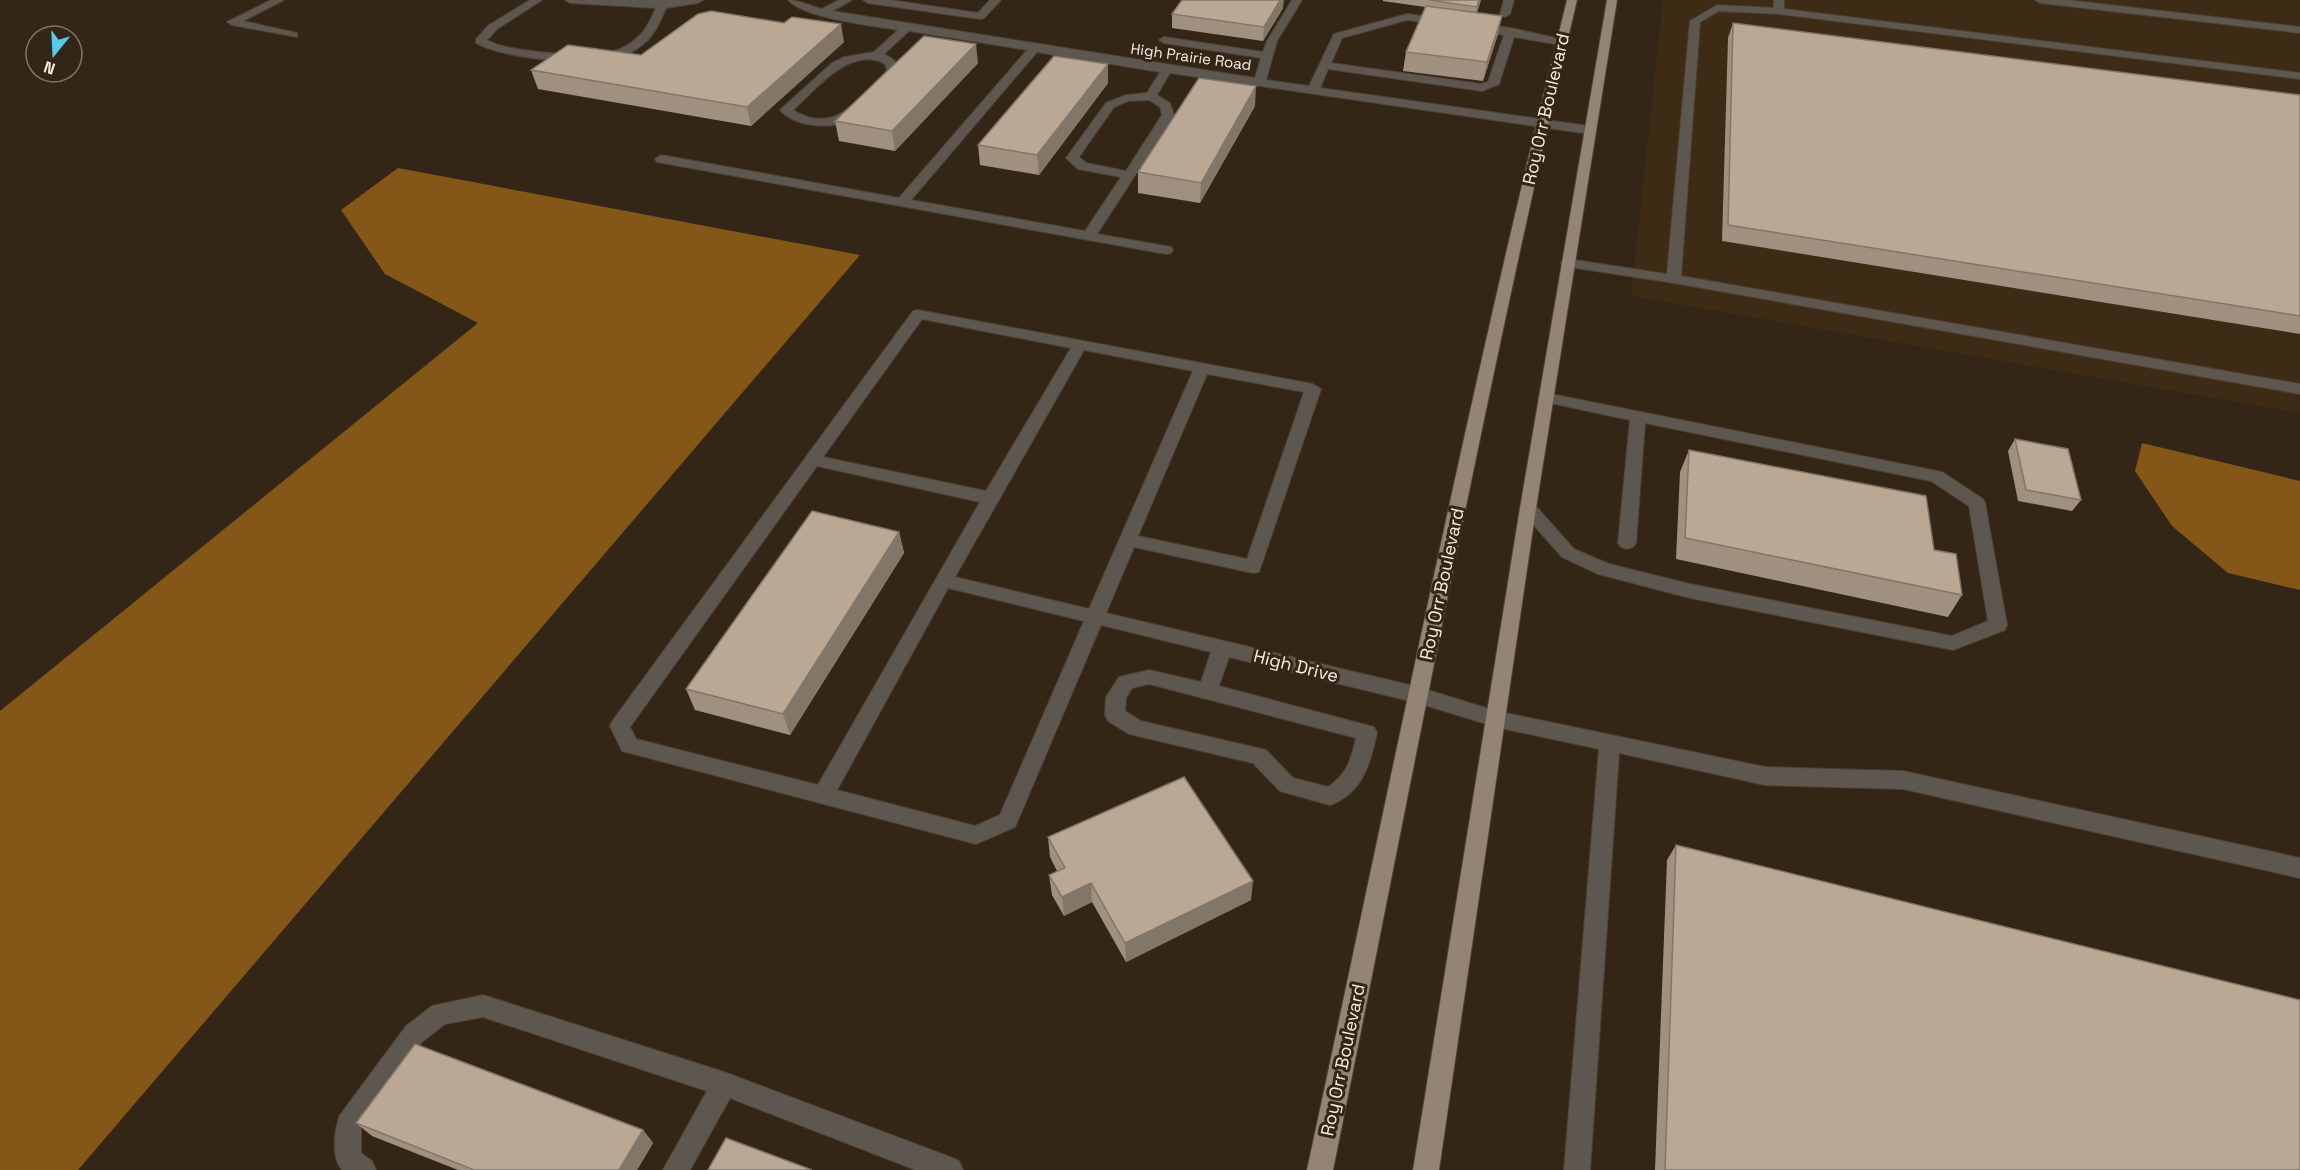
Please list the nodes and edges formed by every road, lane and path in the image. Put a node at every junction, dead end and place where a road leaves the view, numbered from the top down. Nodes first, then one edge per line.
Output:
1 (279, 0) edge
2 (537, 0) edge
3 (570, 0) edge
4 (698, 0) edge
5 (793, 0) edge
6 (847, 0) edge
7 (868, 0) edge
8 (996, 0) edge
9 (1297, 0) edge
10 (1509, 0) edge
11 (1572, 0) edge
12 (1612, 0) edge
13 (2040, 0) edge
14 (664, 2) edge
15 (1779, 6) edge
16 (823, 12) junction
17 (1505, 14) dead end
18 (906, 28) junction
19 (2300, 30) edge
20 (1511, 31) junction
21 (293, 35) dead end
22 (1164, 40) dead end
23 (1561, 42) junction
24 (1035, 48) junction
25 (877, 56) junction
26 (1268, 56) junction
27 (1324, 65) junction
28 (1167, 69) junction
29 (2300, 76) edge
30 (1259, 83) junction
31 (1313, 90) junction
32 (1151, 96) junction
33 (1542, 123) junction
34 (1589, 130) junction
35 (661, 159) dead end
36 (1129, 175) junction
37 (902, 202) junction
38 (1089, 236) junction
39 (1166, 250) dead end
40 (1568, 263) junction
41 (1674, 279) junction
42 (1080, 345) junction
43 (1201, 369) junction
44 (2300, 389) edge
45 (1546, 398) junction
46 (1638, 415) junction
47 (813, 460) junction
48 (990, 498) junction
49 (1528, 508) junction
50 (1128, 540) junction
51 (1627, 543) dead end
52 (946, 581) junction
53 (1095, 617) junction
54 (1222, 648) junction
55 (1208, 692) junction
56 (1418, 695) junction
57 (1496, 719) junction
58 (1610, 743) junction
59 (823, 795) junction
60 (2300, 868) edge
61 (723, 1084) junction
62 (363, 1170) edge
63 (676, 1170) edge
64 (950, 1170) edge
65 (1320, 1170) edge
66 (1426, 1170) edge
67 (1578, 1170) edge

1 - 21 street
2 - 14 street
3 - 14 street
4 - 14 street
5 - 16 street, High Prairie Road
6 - 16 street
7 - 8 street
9 - 26 street
10 - 17 street
11 - 23 main road, Roy Orr Boulevard
12 - 34 main road
13 - 19 street
15 - 29 street
15 - 41 street
16 - 18 street, High Prairie Road
18 - 24 street, High Prairie Road
18 - 25 street
20 - 23 street
20 - 27 street
20 - 27 street
22 - 26 street
23 - 33 main road, Roy Orr Boulevard
24 - 28 street, High Prairie Road
24 - 37 street
25 - 25 street
26 - 30 street
27 - 31 street
28 - 30 street, High Prairie Road
28 - 32 street
30 - 31 street, High Prairie Road
31 - 33 street, High Prairie Road
32 - 36 street
32 - 36 street
33 - 34 street, High Prairie Road
33 - 56 main road, Roy Orr Boulevard
34 - 40 main road
35 - 37 street
36 - 38 street
37 - 38 street
38 - 39 street
40 - 41 street
40 - 45 main road
41 - 44 street
42 - 43 street
42 - 47 street
42 - 48 street
43 - 50 street
43 - 50 street
45 - 46 street
45 - 49 main road
46 - 49 street
46 - 51 street
47 - 48 street
47 - 59 street
48 - 52 street
49 - 57 main road
50 - 53 street
52 - 53 street, High Drive
52 - 59 street
53 - 54 street, High Drive
53 - 59 street
54 - 55 street
54 - 56 street, High Drive
55 - 55 street
56 - 57 street, High Drive
56 - 65 main road, Roy Orr Boulevard
57 - 58 street, High Drive
57 - 66 main road
58 - 60 street, High Drive
58 - 67 street
61 - 62 street
61 - 63 street
61 - 64 street

